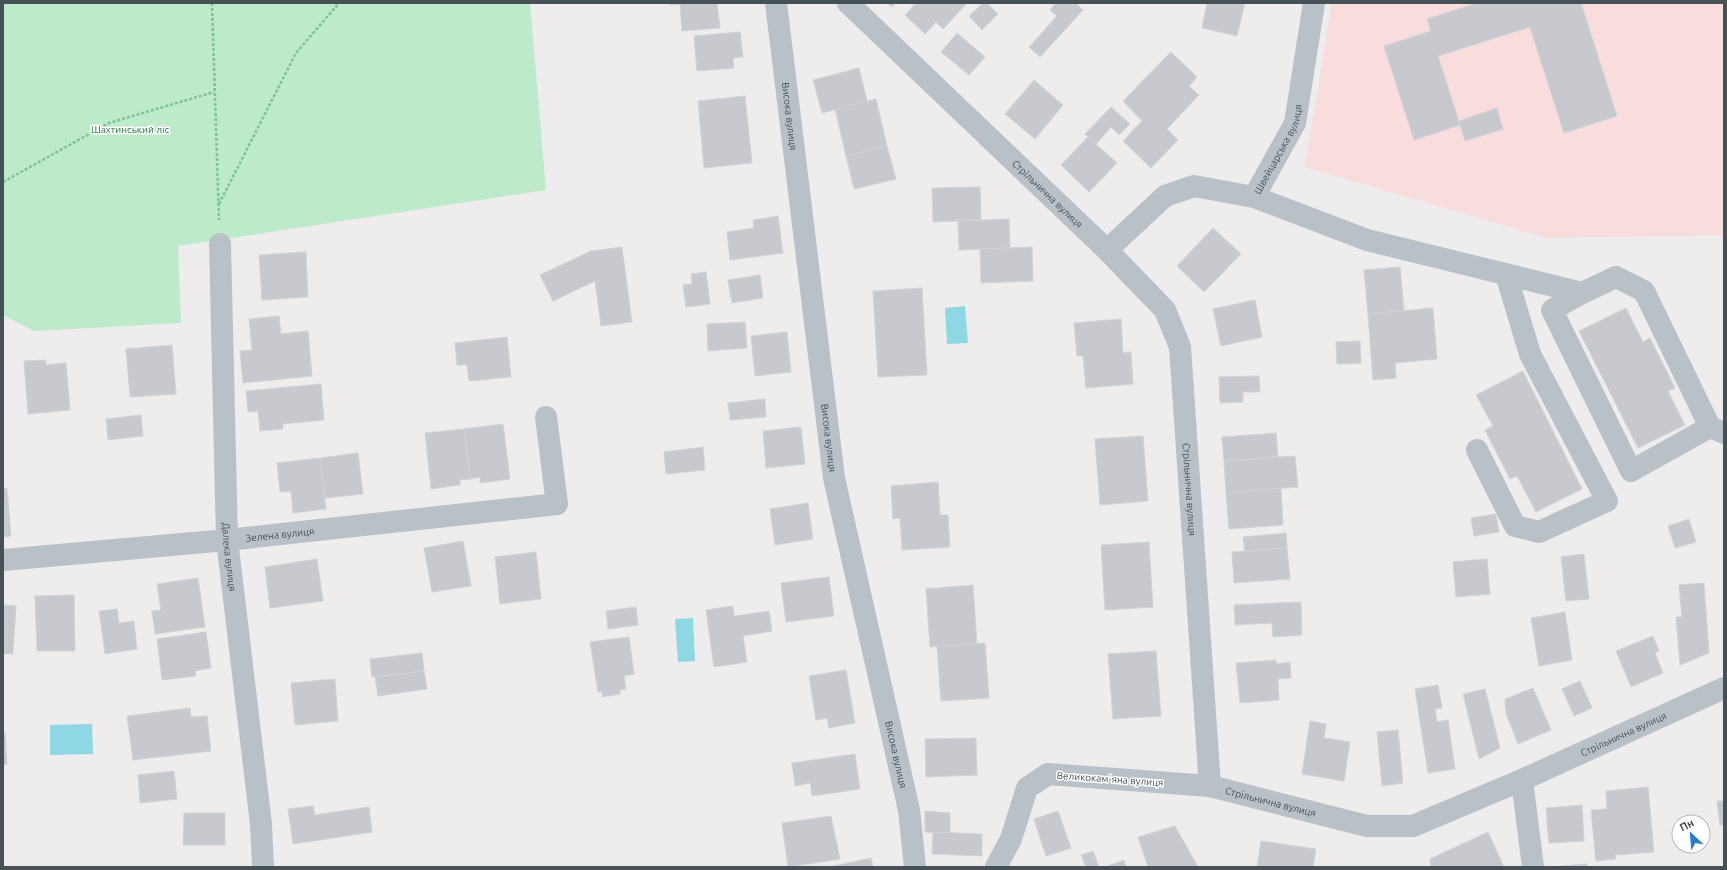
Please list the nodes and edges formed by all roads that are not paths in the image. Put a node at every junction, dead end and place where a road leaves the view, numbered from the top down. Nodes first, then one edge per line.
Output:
1 (776, 3) edge
2 (848, 3) edge
3 (1314, 3) edge
4 (1254, 197) junction
5 (220, 244) road end
6 (1107, 250) junction
7 (1506, 274) junction
8 (1582, 293) junction
9 (546, 417) dead end
10 (1717, 430) edge
11 (1477, 450) dead end
12 (227, 540) junction
13 (3, 560) edge
14 (1724, 688) edge
15 (1522, 780) junction
16 (1210, 786) junction
17 (262, 867) edge
18 (915, 867) edge
19 (996, 867) edge
20 (1532, 867) edge

1 - 18 street, Висока вулиця
2 - 6 street, Стрільнична вулиця
3 - 4 street, Швейцарська вулиця
4 - 6 street, Швейцарська вулиця
4 - 7 street
5 - 12 street, Далека вулиця
6 - 16 street, Стрільнична вулиця
7 - 8 street
7 - 11 street
8 - 10 street
8 - 10 street
9 - 12 street, Зелена вулиця
12 - 13 street, Зелена вулиця
12 - 17 street, Далека вулиця
14 - 15 street, Стрільнична вулиця
15 - 16 street, Стрільнична вулиця
15 - 20 street
16 - 19 street, Великокамʼяна вулиця

